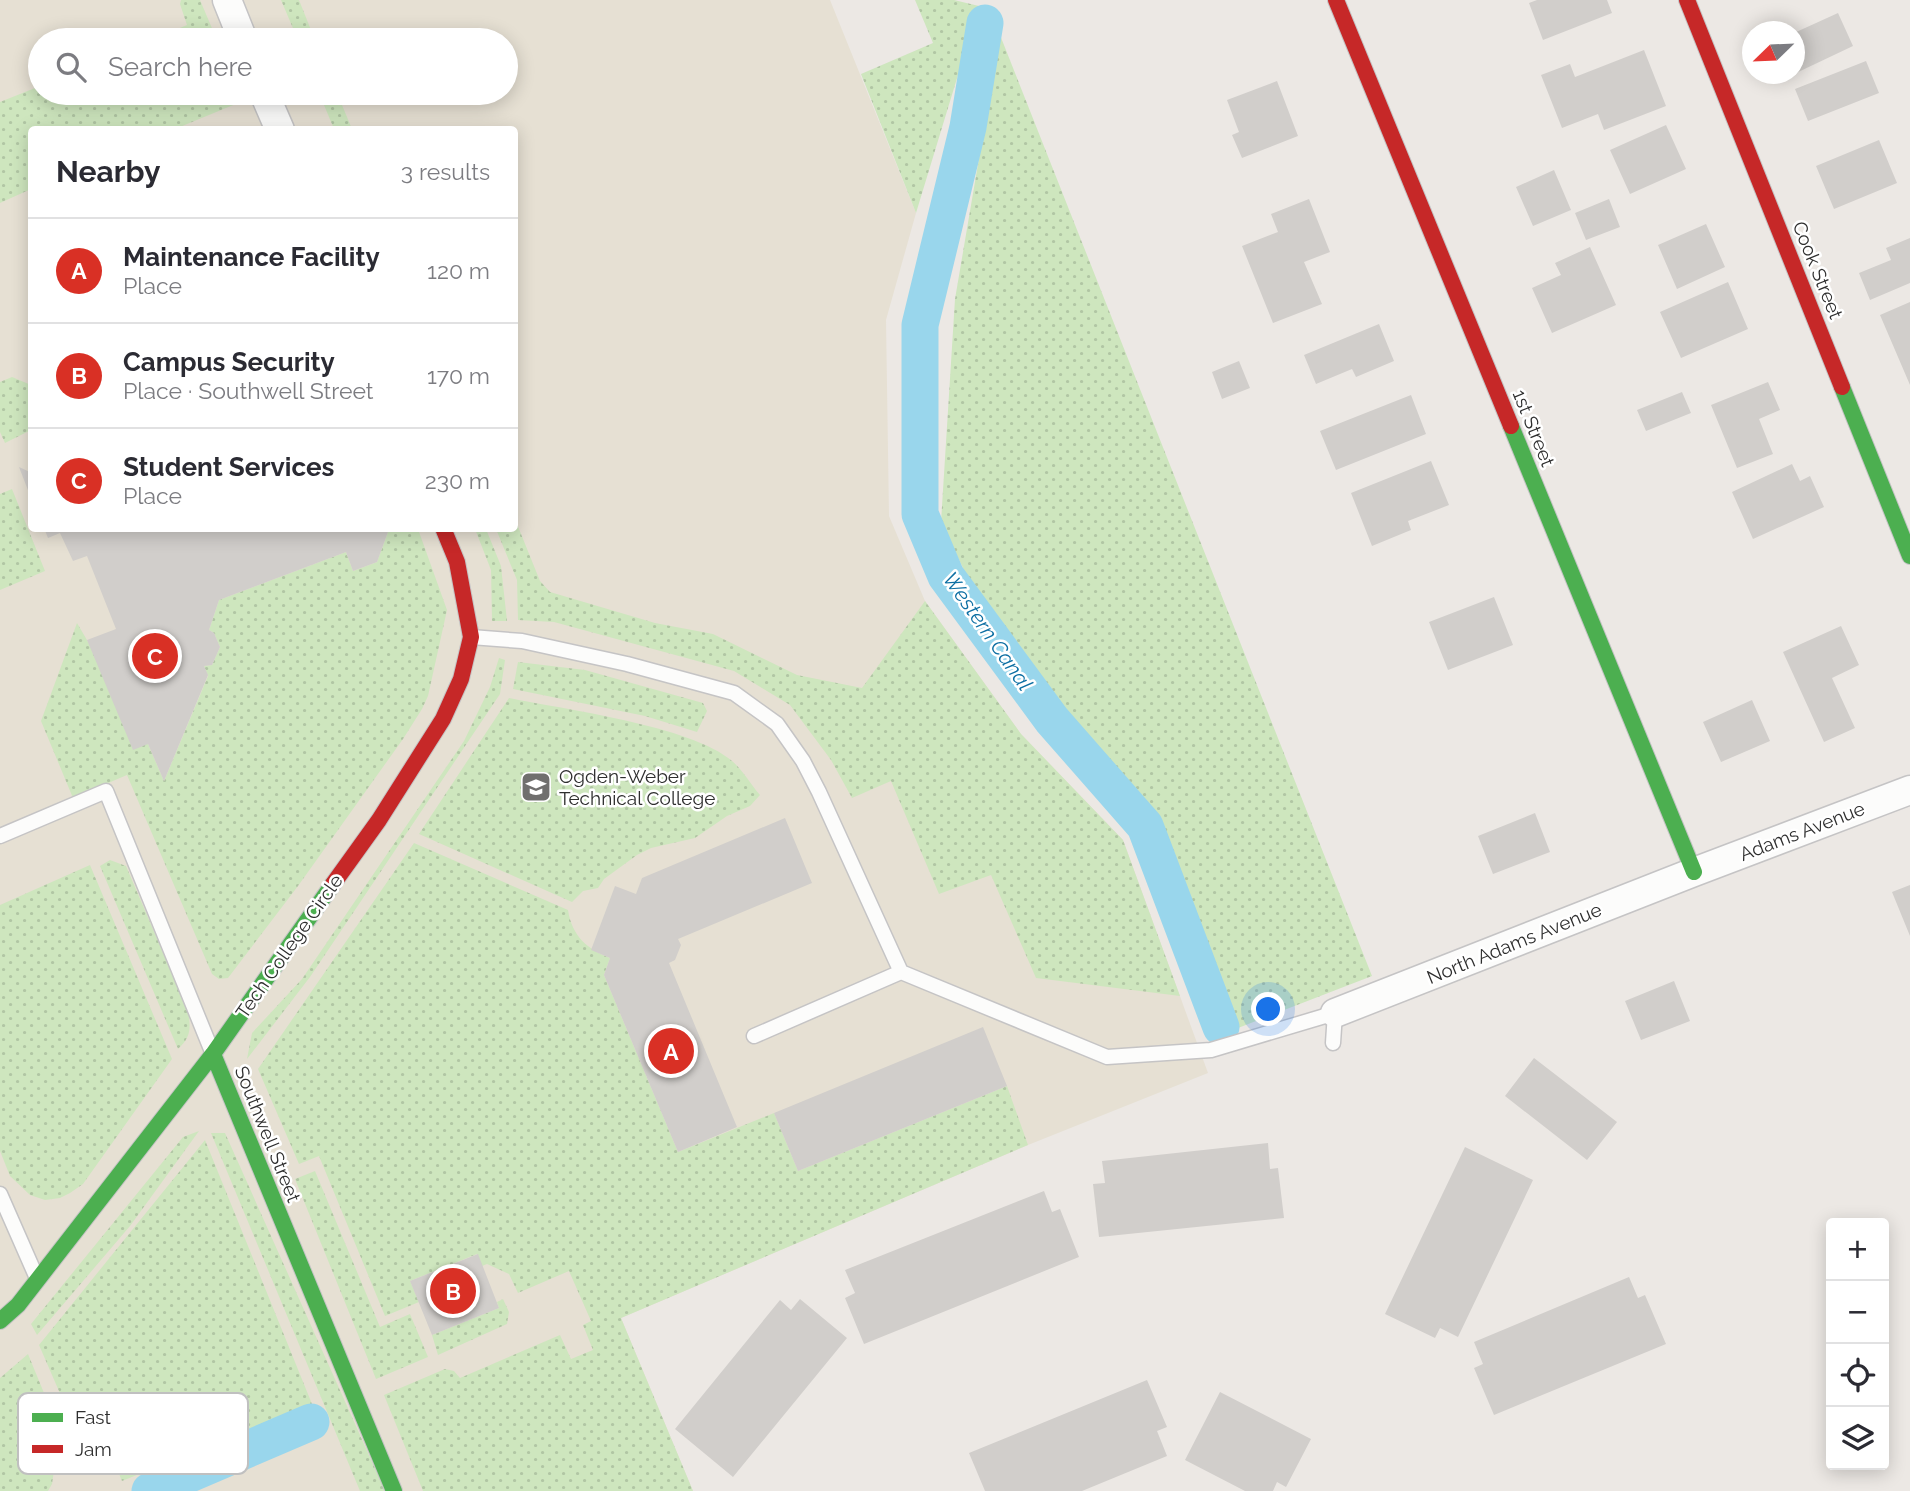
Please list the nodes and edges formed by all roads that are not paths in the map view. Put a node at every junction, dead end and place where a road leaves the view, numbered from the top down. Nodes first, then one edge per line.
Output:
1 (227, 0) edge
2 (1336, 0) edge
3 (1686, 0) edge
4 (238, 28) edge
5 (269, 105) edge
6 (278, 126) edge
7 (445, 532) edge
8 (1910, 556) edge
9 (471, 636) junction
10 (1910, 790) edge
11 (0, 836) edge
12 (1694, 872) junction
13 (901, 972) junction
14 (1335, 1013) junction
15 (754, 1036) dead end
16 (1333, 1043) dead end
17 (213, 1054) junction
18 (0, 1194) edge
19 (38, 1280) junction
20 (0, 1321) edge
21 (394, 1491) edge

1 - 4 street
2 - 12 street, 1st Street
3 - 8 street, Cook Street
5 - 6 street
7 - 9 street, Tech College Circle
9 - 13 lane
9 - 17 street, Tech College Circle
10 - 12 street, Adams Avenue
11 - 17 lane, Southwell Street
12 - 14 street, North Adams Avenue
13 - 14 lane
13 - 15 lane
14 - 16 lane
17 - 19 street, Tech College Circle
17 - 21 street, Southwell Street
18 - 19 lane
19 - 20 street, Tech College Circle

